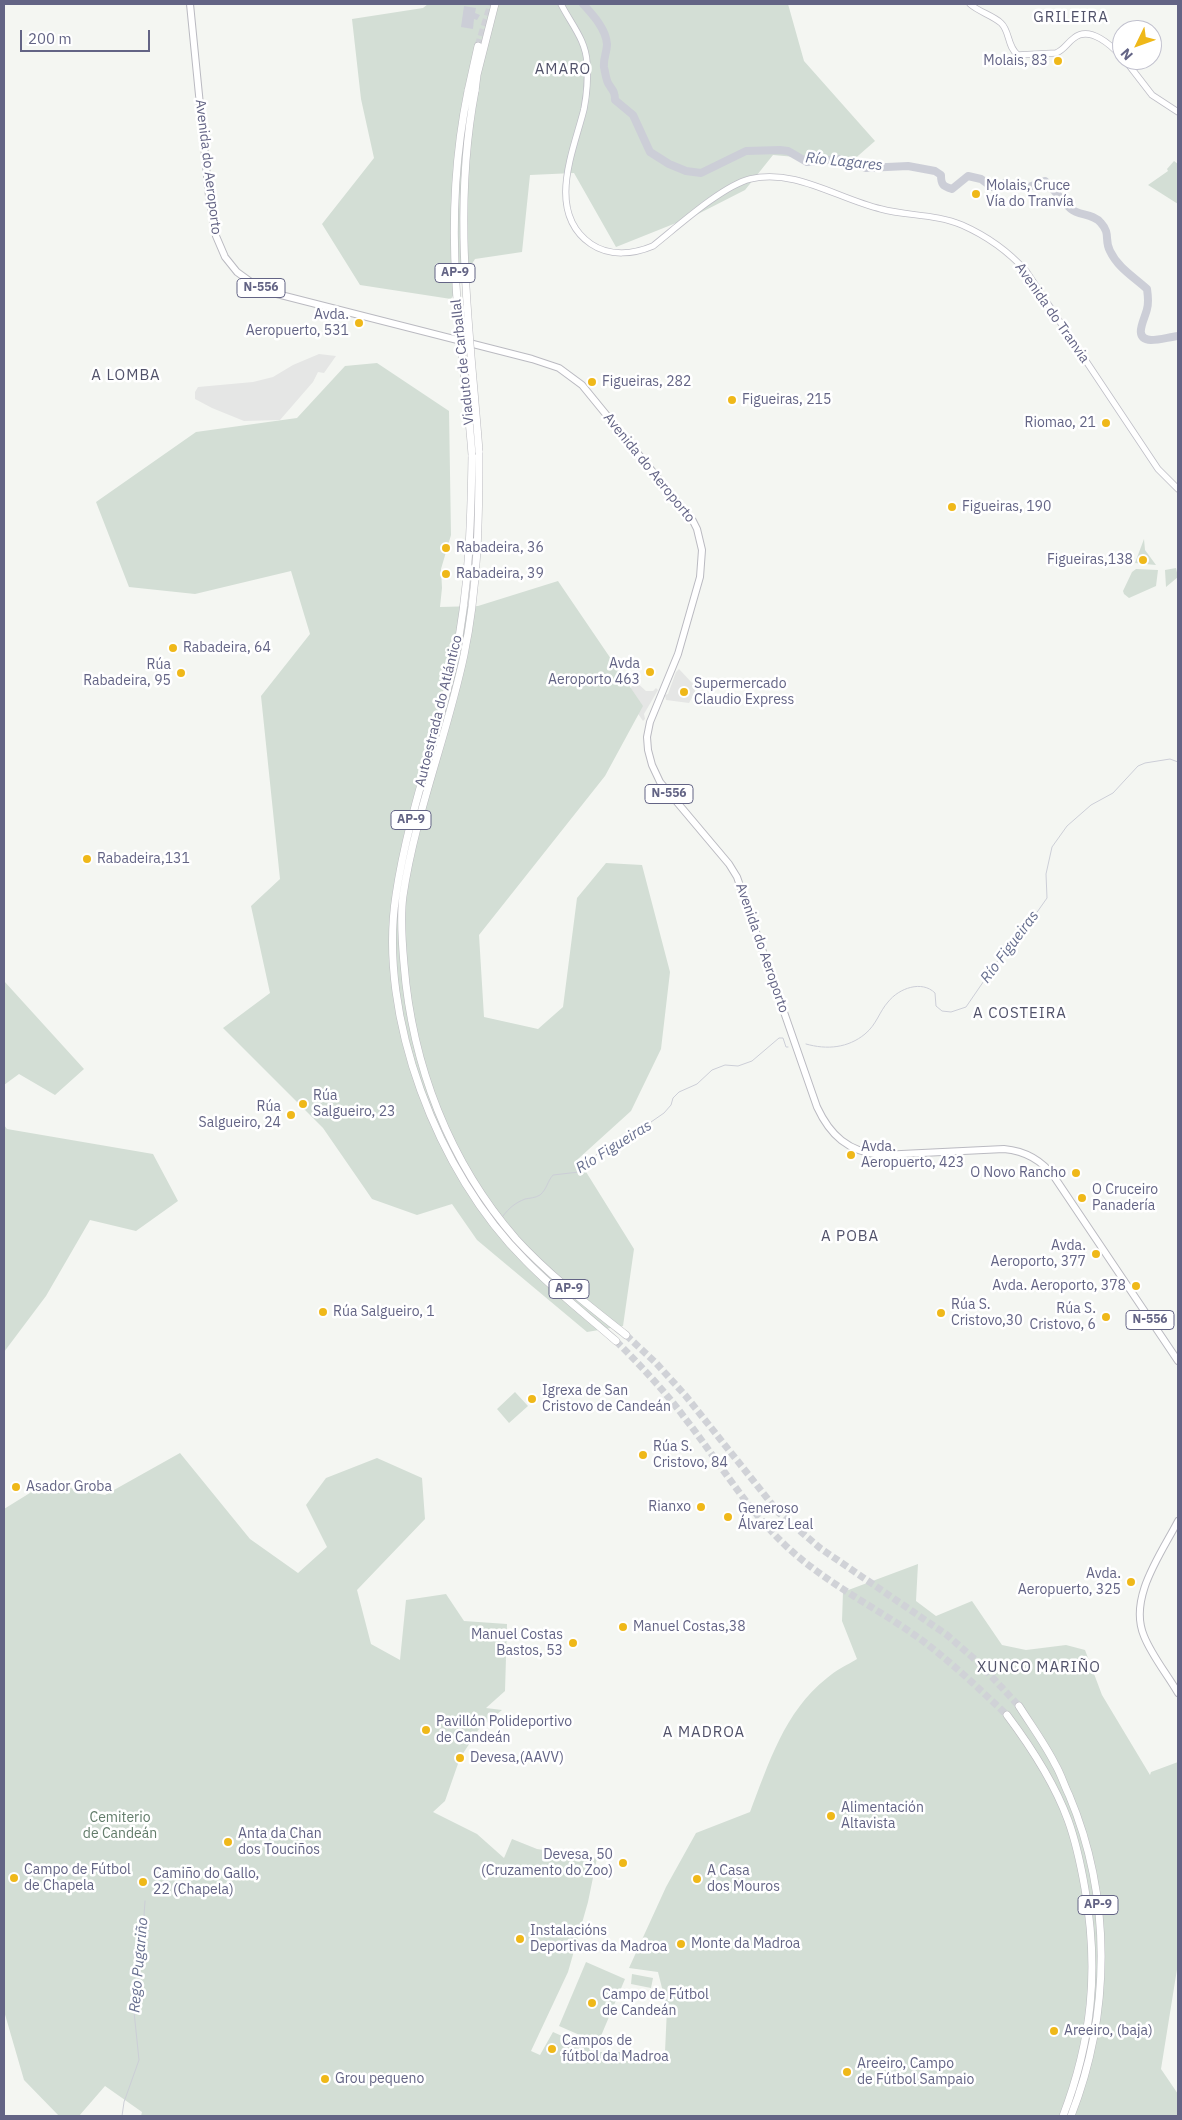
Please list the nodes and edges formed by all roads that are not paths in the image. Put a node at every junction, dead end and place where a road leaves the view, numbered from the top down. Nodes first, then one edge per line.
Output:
1 (190, 4) edge
2 (495, 4) edge
3 (561, 4) edge
4 (970, 4) edge
5 (478, 46) tunnel mouth
6 (1112, 47) edge
7 (1133, 70) edge
8 (471, 91) junction
9 (1178, 112) edge
10 (476, 453) junction
11 (1178, 489) edge
12 (513, 1241) junction
13 (626, 1335) tunnel mouth
14 (616, 1341) tunnel mouth
15 (1178, 1362) edge
16 (1178, 1521) edge
17 (1178, 1693) edge
18 (1019, 1706) tunnel mouth
19 (1007, 1715) tunnel mouth
20 (1062, 2116) edge
21 (1071, 2116) edge

1 - 15 main road, Avenida do Aeroporto / N-556
2 - 8 highway, AP-9
3 - 11 main road, Avenida do Tranvia
4 - 6 main road
5 - 8 highway, AP-9
7 - 9 main road
8 - 10 highway, Viaduto de Carballal / AP-9, bridge
10 - 12 highway, Autoestrada do Atlántico / AP-9
10 - 12 highway, Autoestrada do Atlántico / AP-9
12 - 13 highway, Autoestrada do Atlántico / AP-9
12 - 14 highway, Autoestrada do Atlántico / AP-9
16 - 17 main road
18 - 21 highway, AP-9
19 - 20 highway, AP-9

